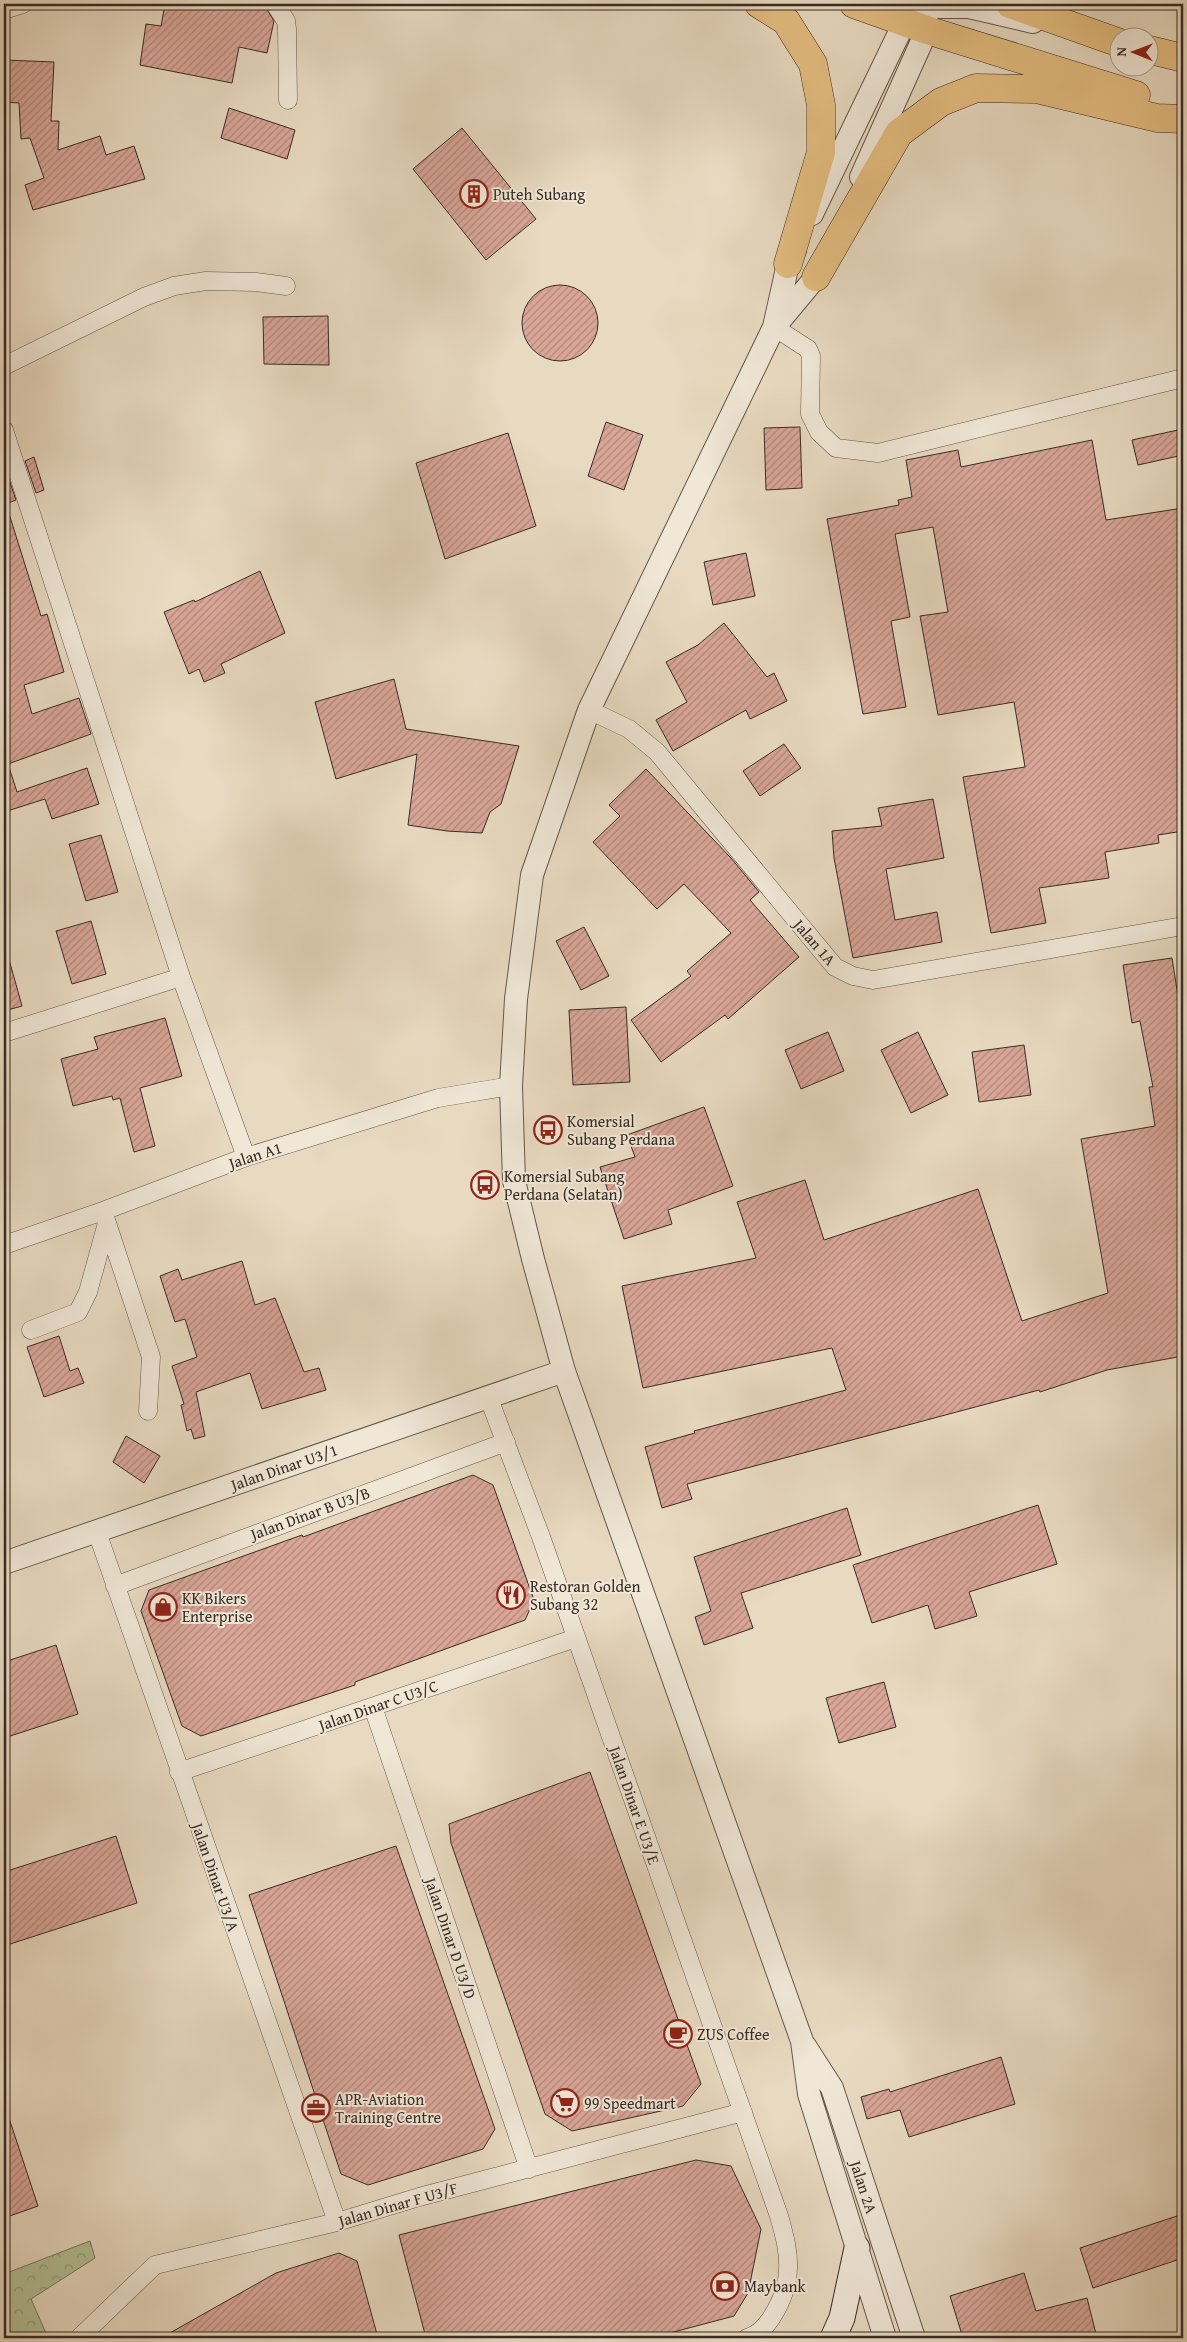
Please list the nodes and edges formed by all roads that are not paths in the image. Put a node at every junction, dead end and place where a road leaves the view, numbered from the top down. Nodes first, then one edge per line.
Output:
1 (22, 4) edge
2 (276, 4) edge
3 (760, 4) edge
4 (854, 4) edge
5 (1010, 4) edge
6 (4, 10) edge
7 (920, 16) edge
8 (1110, 40) edge
9 (1160, 52) edge
10 (1183, 58) edge
11 (288, 100) dead end
12 (1183, 107) edge
13 (1183, 119) edge
14 (788, 264) junction
15 (816, 277) junction
16 (286, 286) dead end
17 (774, 327) junction
18 (4, 366) edge
19 (1183, 378) edge
20 (4, 433) edge
21 (589, 710) junction
22 (1183, 926) edge
23 (181, 977) junction
24 (4, 1033) edge
25 (511, 1086) junction
26 (246, 1157) junction
27 (105, 1217) junction
28 (4, 1245) edge
29 (31, 1330) dead end
30 (564, 1371) junction
31 (488, 1396) junction
32 (148, 1411) dead end
33 (506, 1442) junction
34 (97, 1532) junction
35 (4, 1562) edge
36 (115, 1586) junction
37 (576, 1638) junction
38 (373, 1707) junction
39 (179, 1772) junction
40 (802, 2041) junction
41 (743, 2112) junction
42 (529, 2169) junction
43 (337, 2222) junction
44 (857, 2248) junction
45 (79, 2338) edge
46 (747, 2338) edge
47 (833, 2338) edge
48 (885, 2338) edge
49 (914, 2338) edge

1 - 6 street
2 - 11 street
3 - 14 main road
4 - 7 main road
5 - 8 main road
7 - 8 street
7 - 12 main road
7 - 14 street
7 - 15 street
9 - 10 main road
13 - 15 main road
14 - 17 street
15 - 17 street
16 - 18 street
17 - 19 street
17 - 21 street
20 - 23 street
21 - 22 street, Jalan 1A
21 - 25 street
23 - 24 street
23 - 26 street
25 - 26 street, Jalan A1
25 - 30 street
26 - 27 street, Jalan A1
27 - 28 street, Jalan A1
27 - 29 street
27 - 32 street
30 - 31 street, Jalan Dinar U3/1
30 - 40 street
31 - 33 street, Jalan Dinar E U3/E
31 - 34 street, Jalan Dinar U3/1
33 - 36 street, Jalan Dinar B U3/B
33 - 37 street, Jalan Dinar E U3/E
34 - 35 street, Jalan Dinar U3/1
34 - 36 street, Jalan Dinar U3/A
36 - 39 street, Jalan Dinar U3/A
37 - 38 street, Jalan Dinar C U3/C
37 - 41 street, Jalan Dinar E U3/E
38 - 39 street, Jalan Dinar C U3/C
38 - 42 street, Jalan Dinar D U3/D
39 - 43 street, Jalan Dinar U3/A
40 - 44 street
40 - 49 street, Jalan 2A
41 - 42 street, Jalan Dinar F U3/F
41 - 46 street, Jalan Dinar E U3/E
42 - 43 street, Jalan Dinar F U3/F
43 - 45 street, Jalan Dinar F U3/F
44 - 47 main road
44 - 48 street

